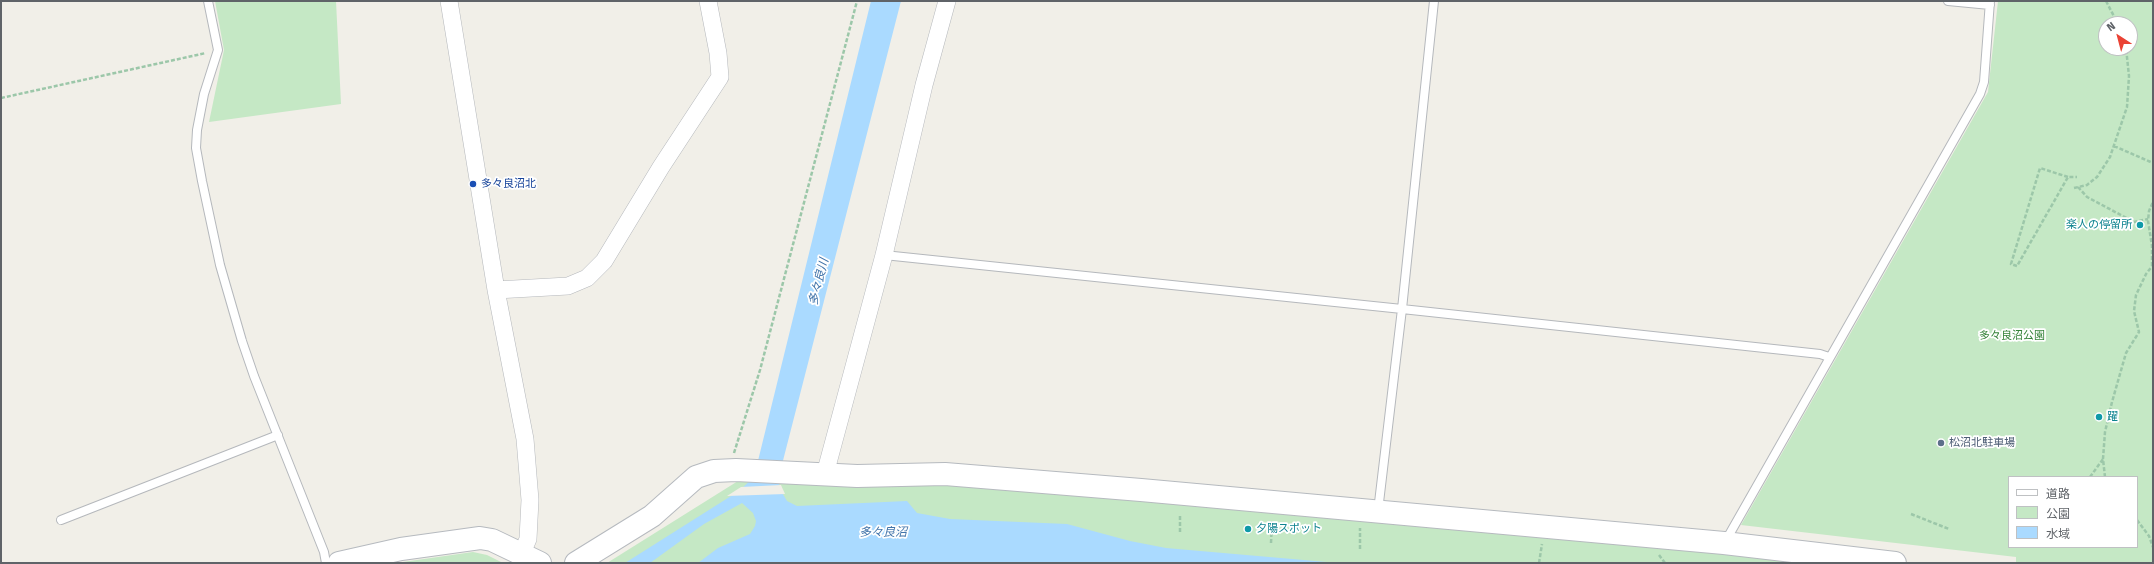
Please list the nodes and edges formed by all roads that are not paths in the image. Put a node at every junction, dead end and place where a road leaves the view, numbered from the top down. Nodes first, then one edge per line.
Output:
1 (208, 1) edge
2 (449, 1) edge
3 (708, 1) edge
4 (948, 1) edge
5 (1434, 1) edge
6 (1948, 1) edge
7 (1990, 3) edge
8 (884, 255) junction
9 (496, 290) junction
10 (1402, 309) junction
11 (1830, 357) junction
12 (278, 435) junction
13 (825, 474) junction
14 (1378, 512) junction
15 (61, 520) dead end
16 (1724, 543) junction
17 (531, 558) edge
18 (326, 563) edge
19 (340, 563) edge
20 (576, 563) edge
21 (1895, 563) edge

1 - 12 lane
2 - 9 street
3 - 9 street
4 - 8 street
5 - 10 lane
6 - 7 lane
7 - 11 lane
8 - 10 lane
8 - 13 street
9 - 17 street
10 - 11 lane
10 - 14 lane
11 - 16 lane
12 - 15 lane
12 - 18 lane
13 - 14 street
13 - 20 street
14 - 16 street
16 - 21 street
17 - 19 street

